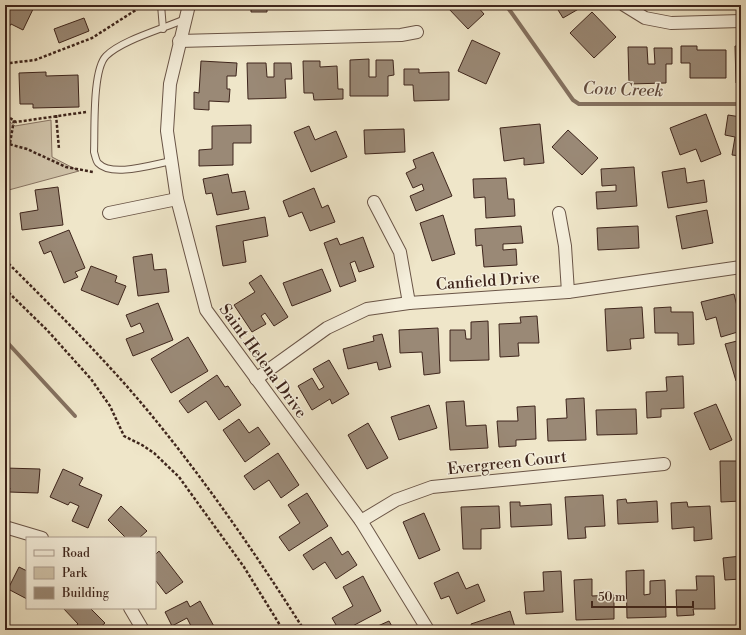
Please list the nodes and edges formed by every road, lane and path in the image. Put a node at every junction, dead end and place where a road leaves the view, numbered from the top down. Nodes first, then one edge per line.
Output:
1 (139, 5) edge
2 (161, 5) edge
3 (189, 5) edge
4 (624, 5) edge
5 (185, 19) junction
6 (741, 21) edge
7 (163, 29) junction
8 (418, 32) dead end
9 (179, 41) junction
10 (5, 61) edge
11 (95, 111) junction
12 (56, 115) junction
13 (5, 118) edge
14 (14, 120) junction
15 (5, 143) edge
16 (10, 143) junction
17 (59, 149) dead end
18 (172, 161) junction
19 (99, 173) dead end
20 (177, 199) junction
21 (374, 202) dead end
22 (109, 213) dead end
23 (559, 213) dead end
24 (5, 260) edge
25 (741, 267) edge
26 (5, 289) edge
27 (568, 292) junction
28 (409, 303) junction
29 (256, 379) junction
30 (664, 464) dead end
31 (362, 521) junction
32 (5, 527) edge
33 (39, 537) edge
34 (131, 609) edge
35 (143, 630) edge
36 (283, 630) edge
37 (304, 630) edge
38 (428, 630) edge

1 - 10 path
2 - 7 lane
3 - 5 street, Saint Helena Drive
4 - 6 street
5 - 7 lane
5 - 9 street, Saint Helena Drive
7 - 11 lane
8 - 9 street
9 - 18 street, Saint Helena Drive
11 - 12 path
11 - 18 lane
12 - 14 path
12 - 17 path
13 - 14 path
14 - 16 path
15 - 16 path
16 - 19 path
18 - 20 street, Saint Helena Drive
20 - 22 street
20 - 29 street, Saint Helena Drive
21 - 28 street
23 - 27 street
24 - 37 path
25 - 27 street, Canfield Drive
26 - 36 path
27 - 28 street, Canfield Drive
28 - 29 street, Canfield Drive
29 - 31 street, Saint Helena Drive
30 - 31 street, Evergreen Court
31 - 38 street, Saint Helena Drive
32 - 33 street
34 - 35 street

